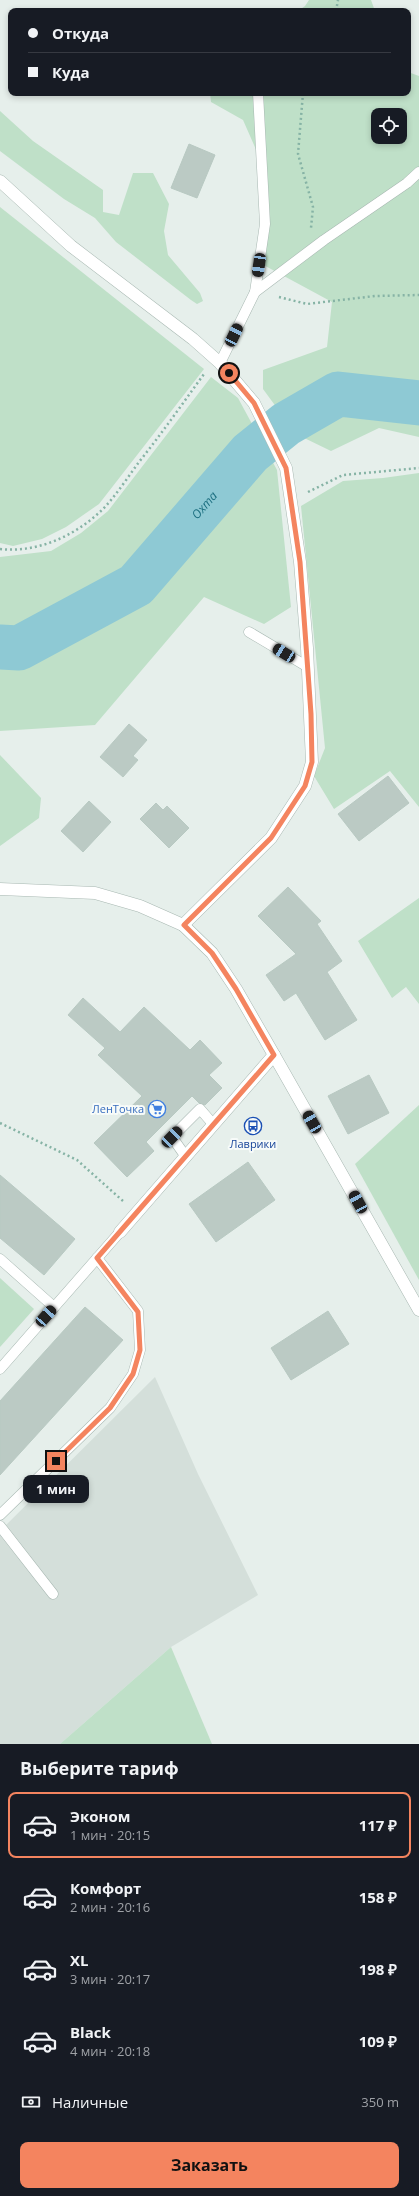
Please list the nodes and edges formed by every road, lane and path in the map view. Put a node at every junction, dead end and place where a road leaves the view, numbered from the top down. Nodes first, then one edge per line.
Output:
1 (258, 96) edge
2 (303, 96) edge
3 (419, 172) edge
4 (0, 181) edge
5 (310, 250) junction
6 (255, 292) junction
7 (419, 295) edge
8 (218, 361) junction
9 (419, 468) edge
10 (291, 503) junction
11 (0, 549) edge
12 (249, 632) dead end
13 (308, 667) junction
14 (0, 889) edge
15 (184, 925) junction
16 (274, 1055) junction
17 (0, 1123) edge
18 (213, 1124) junction
19 (186, 1157) junction
20 (136, 1214) junction
21 (120, 1232) joint
22 (97, 1258) junction
23 (0, 1259) edge
24 (54, 1307) junction
25 (419, 1310) edge
26 (0, 1369) edge
27 (0, 1515) edge
28 (0, 1526) edge
29 (53, 1594) dead end

1 - 6 lane
2 - 5 path
3 - 5 lane
4 - 8 street
5 - 6 lane
6 - 7 path
6 - 8 lane
8 - 10 street
8 - 11 path
9 - 10 path
10 - 13 street
12 - 13 lane
13 - 15 street
14 - 15 street
15 - 16 street
16 - 18 street
16 - 25 street
17 - 20 path
18 - 19 street
18 - 19 lane
19 - 20 street
20 - 21 street
21 - 22 lane
22 - 24 lane
22 - 27 lane
23 - 24 lane
24 - 26 lane
28 - 29 lane

